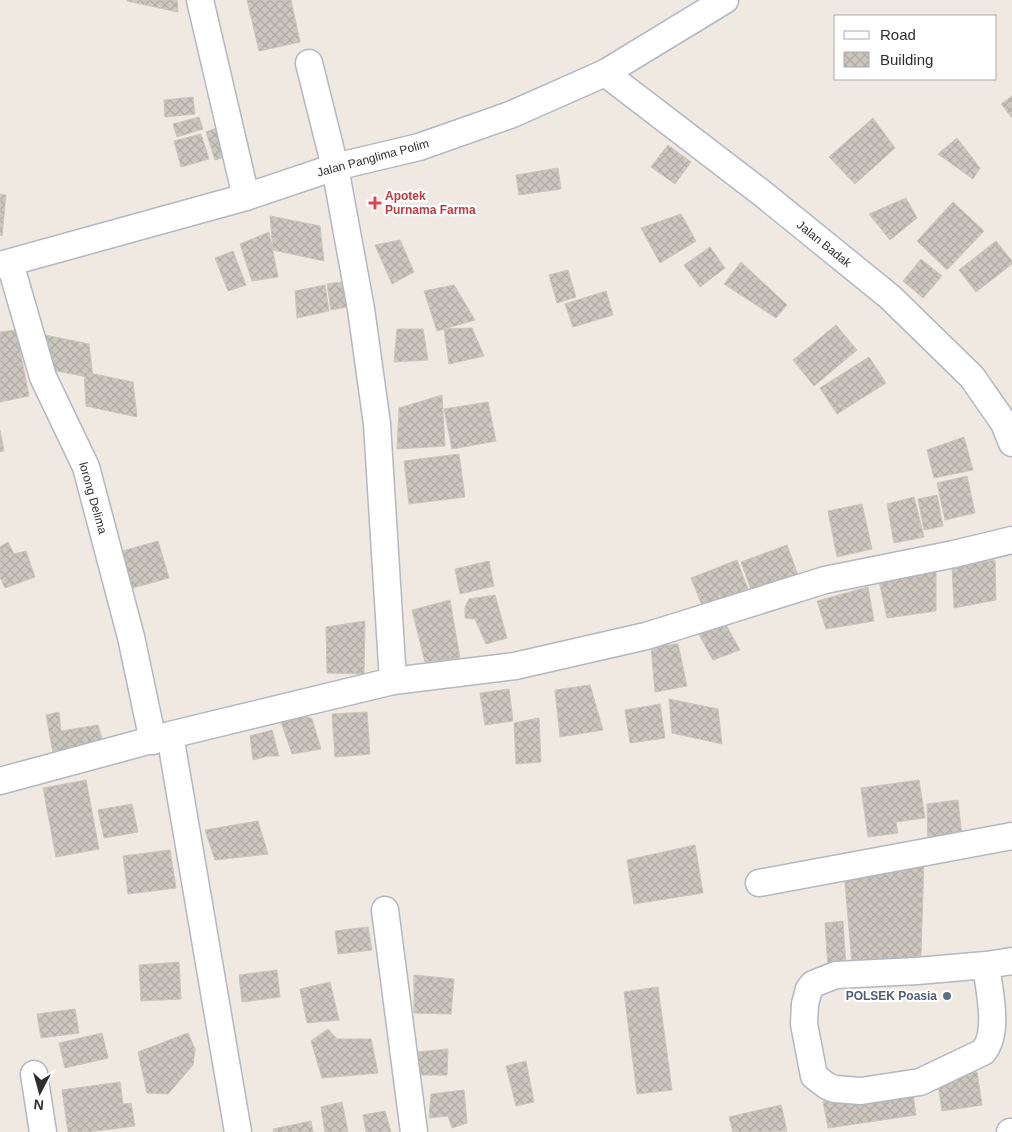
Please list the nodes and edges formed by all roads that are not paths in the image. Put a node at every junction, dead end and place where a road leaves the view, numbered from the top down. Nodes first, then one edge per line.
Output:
1 (200, 0) edge
2 (725, 0) edge
3 (309, 63) dead end
4 (605, 73) junction
5 (335, 167) junction
6 (246, 197) junction
7 (5, 264) edge
8 (1012, 443) edge
9 (1012, 540) edge
10 (393, 681) junction
11 (161, 738) junction
12 (0, 781) edge
13 (1012, 836) edge
14 (760, 883) dead end
15 (385, 910) dead end
16 (1012, 961) edge
17 (986, 965) junction
18 (34, 1074) dead end
19 (43, 1132) edge
20 (238, 1132) edge
21 (414, 1132) edge

1 - 6 street
2 - 4 street, Jalan Panglima Polim
3 - 5 street
4 - 5 street, Jalan Panglima Polim
4 - 8 street, Jalan Badak
5 - 6 street, Jalan Panglima Polim
5 - 10 street
6 - 7 street, Jalan Panglima Polim
7 - 11 street, lorong Delima
9 - 10 street
10 - 11 street
11 - 12 street
11 - 20 street, lorong Delima
13 - 14 street
15 - 21 street
16 - 17 street
17 - 17 street
18 - 19 street

